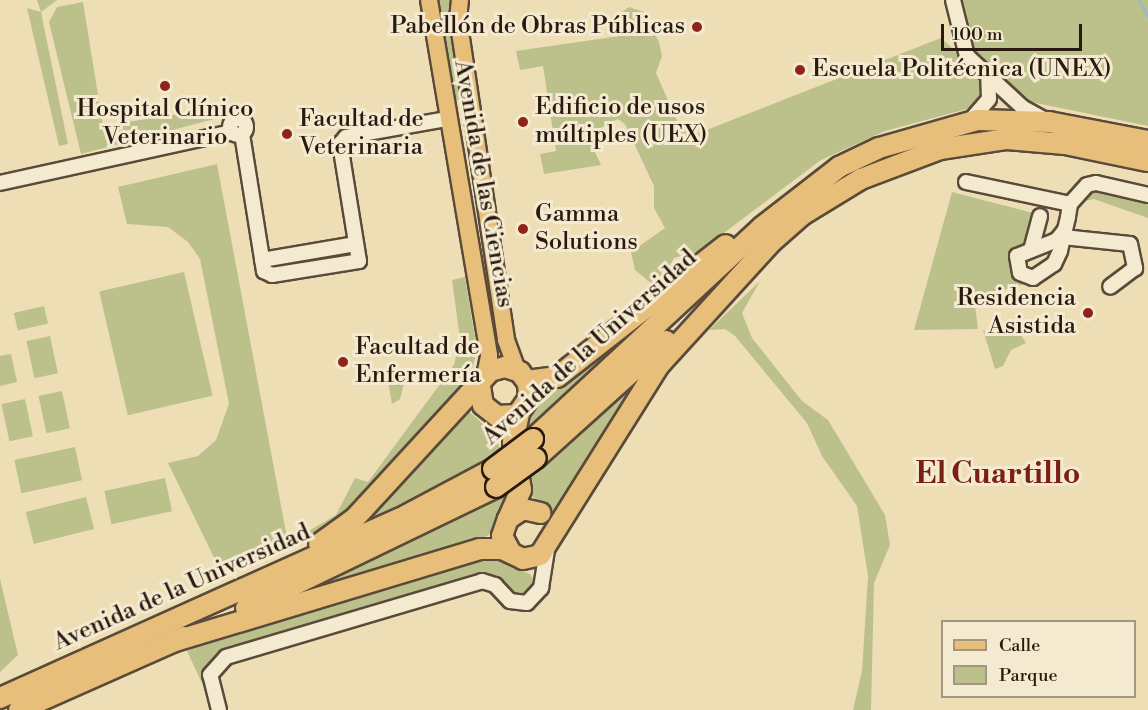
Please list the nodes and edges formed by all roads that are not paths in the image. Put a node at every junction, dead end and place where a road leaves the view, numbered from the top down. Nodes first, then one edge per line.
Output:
1 (429, 0) edge
2 (460, 0) edge
3 (953, 0) edge
4 (988, 76) junction
5 (447, 119) junction
6 (1049, 122) junction
7 (966, 123) junction
8 (1148, 141) edge
9 (1148, 160) edge
10 (966, 182) dead end
11 (0, 183) edge
12 (812, 186) junction
13 (1148, 195) edge
14 (1070, 204) junction
15 (1041, 216) dead end
16 (1064, 234) junction
17 (776, 237) junction
18 (356, 244) junction
19 (1030, 250) junction
20 (262, 260) junction
21 (1110, 287) dead end
22 (522, 375) junction
23 (482, 381) junction
24 (519, 413) junction
25 (497, 416) junction
26 (513, 442) junction
27 (535, 448) junction
28 (494, 478) junction
29 (521, 490) junction
30 (541, 513) junction
31 (508, 519) junction
32 (549, 547) junction
33 (517, 556) junction
34 (541, 574) junction
35 (261, 580) junction
36 (172, 642) junction
37 (0, 699) edge
38 (19, 710) edge
39 (219, 710) edge

1 - 5 main road, Avenida de las Ciencias
2 - 22 main road, Avenida de las Ciencias
3 - 4 street
4 - 6 street
4 - 7 street
5 - 18 street
5 - 23 main road, Avenida de las Ciencias
6 - 7 highway, Avenida de la Universidad
6 - 8 highway, Avenida de la Universidad
7 - 12 highway, Avenida de la Universidad
9 - 17 highway, Avenida de la Universidad
10 - 14 street
11 - 20 street
12 - 22 highway
12 - 27 highway, Avenida de la Universidad
13 - 14 street
14 - 16 street
15 - 19 street
16 - 19 street
16 - 19 street
16 - 21 street
17 - 27 highway, Avenida de la Universidad
17 - 32 highway
18 - 20 street
18 - 20 street
22 - 23 highway
22 - 24 highway
23 - 25 highway
23 - 35 highway
24 - 25 highway
24 - 26 highway
25 - 26 highway
26 - 29 highway
27 - 28 highway, Avenida de la Universidad, bridge
28 - 35 highway, Avenida de la Universidad
28 - 36 highway, Avenida de la Universidad
29 - 30 highway
29 - 31 highway
30 - 31 highway
30 - 32 highway
31 - 33 highway
32 - 33 highway
32 - 34 street
33 - 34 street
33 - 36 highway
34 - 39 street
35 - 37 highway, Avenida de la Universidad
36 - 38 highway, Avenida de la Universidad

